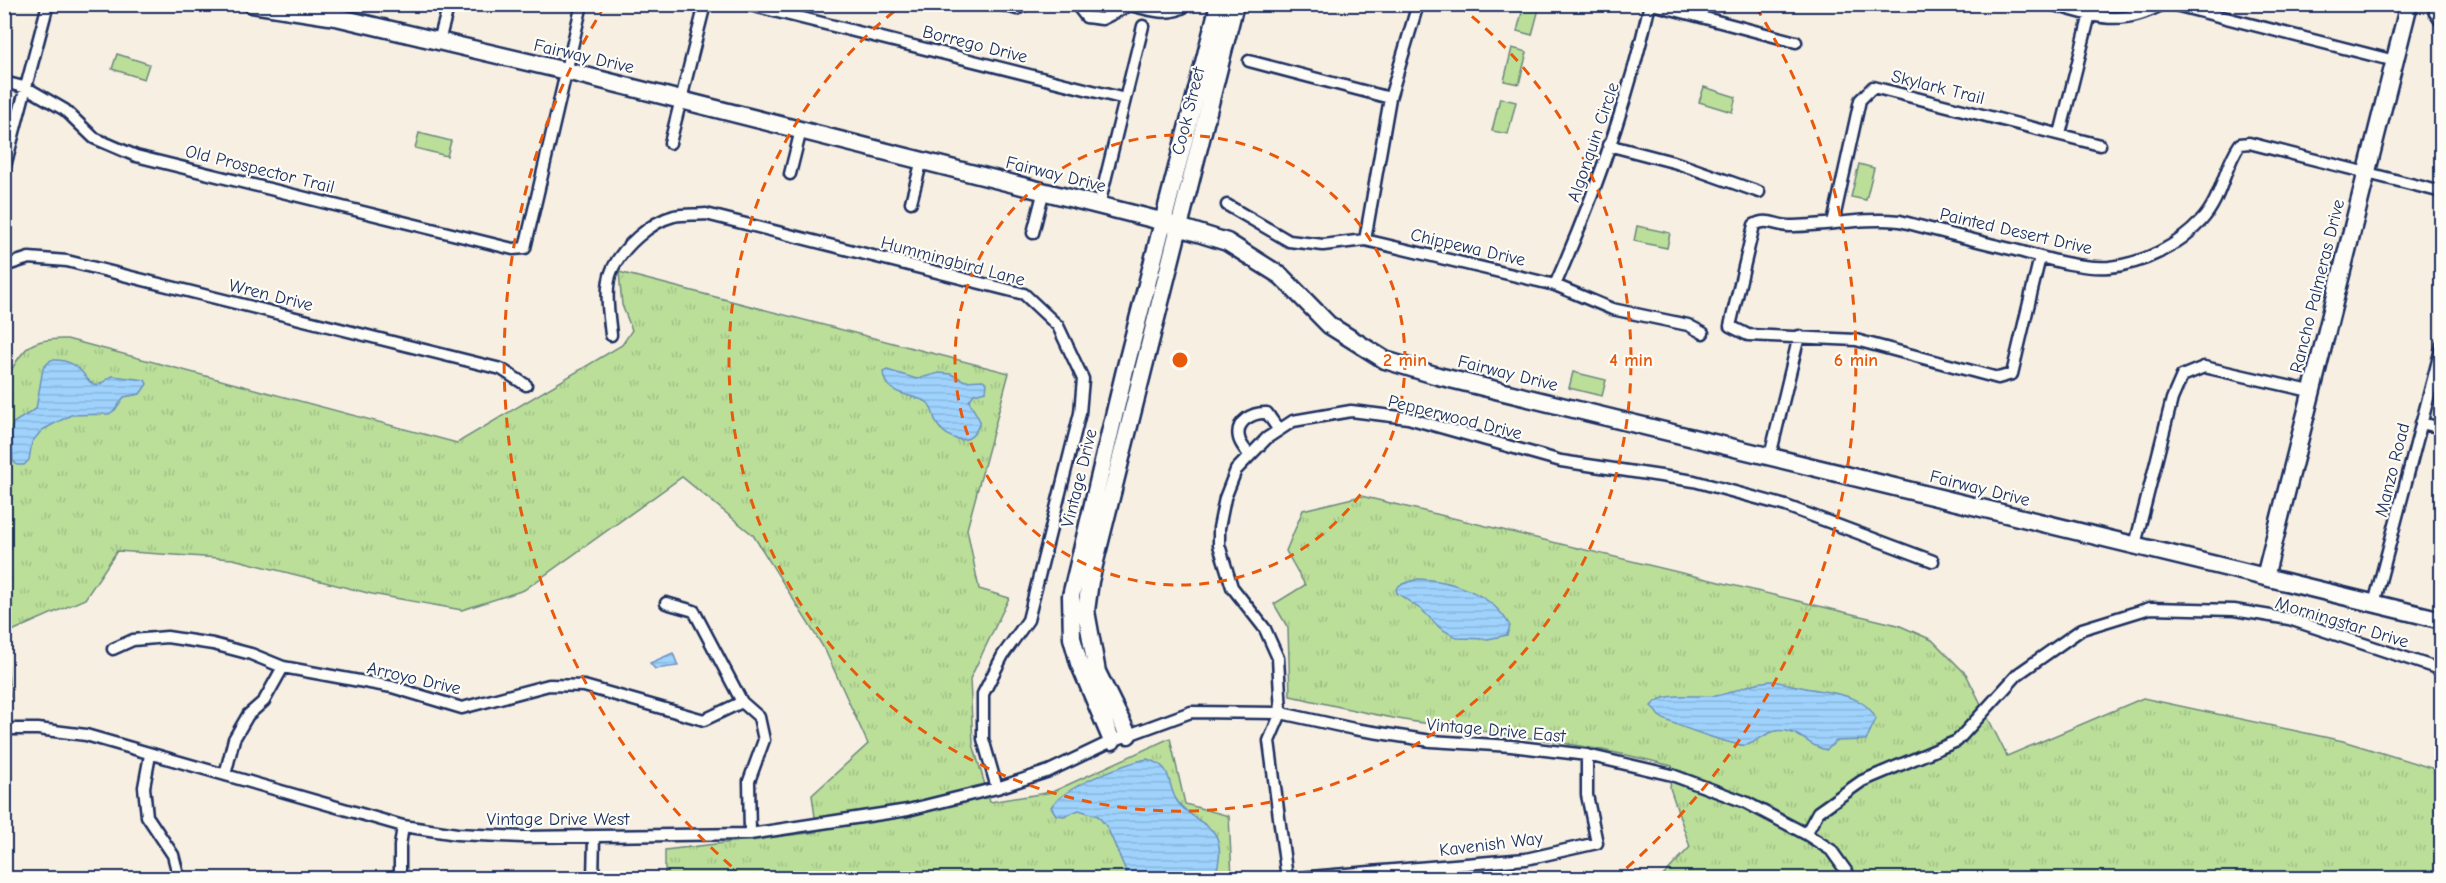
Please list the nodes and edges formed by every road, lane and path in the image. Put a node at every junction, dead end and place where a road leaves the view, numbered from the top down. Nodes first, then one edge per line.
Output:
1 (48, 4) edge
2 (252, 4) edge
3 (449, 4) edge
4 (582, 4) edge
5 (705, 4) edge
6 (746, 4) edge
7 (999, 4) edge
8 (1026, 4) edge
9 (1076, 4) edge
10 (1188, 4) edge
11 (1220, 4) edge
12 (1235, 4) edge
13 (1418, 4) edge
14 (1651, 4) edge
15 (2050, 4) edge
16 (2163, 4) edge
17 (2170, 4) edge
18 (2409, 4) edge
19 (2435, 4) edge
20 (2090, 14) junction
21 (2440, 21) edge
22 (1143, 27) dead end
23 (439, 42) junction
24 (1796, 42) dead end
25 (2395, 60) junction
26 (1249, 61) dead end
27 (566, 71) junction
28 (4, 82) edge
29 (27, 88) junction
30 (1390, 98) junction
31 (680, 99) junction
32 (1125, 99) junction
33 (801, 130) junction
34 (2060, 134) junction
35 (670, 143) dead end
36 (1608, 145) junction
37 (2100, 145) dead end
38 (922, 160) junction
39 (4, 170) edge
40 (2365, 172) junction
41 (790, 174) dead end
42 (1044, 190) junction
43 (1760, 192) dead end
44 (2442, 192) edge
45 (911, 202) dead end
46 (1099, 205) junction
47 (1227, 206) dead end
48 (1833, 223) junction
49 (1172, 224) junction
50 (1033, 233) dead end
51 (1365, 240) junction
52 (2040, 257) junction
53 (4, 266) edge
54 (1555, 285) junction
55 (1703, 333) dead end
56 (611, 335) dead end
57 (1799, 336) junction
58 (2442, 345) edge
59 (526, 385) dead end
60 (2310, 391) junction
61 (2421, 423) junction
62 (2442, 428) edge
63 (1278, 429) junction
64 (1250, 455) junction
65 (1770, 456) junction
66 (2135, 545) junction
67 (1933, 561) dead end
68 (2265, 577) junction
69 (666, 603) dead end
70 (2374, 604) junction
71 (2442, 620) edge
72 (113, 649) dead end
73 (283, 667) junction
74 (2442, 670) edge
75 (742, 702) junction
76 (1281, 713) junction
77 (4, 729) edge
78 (1128, 735) junction
79 (1112, 741) junction
80 (150, 755) junction
81 (1587, 755) junction
82 (225, 775) junction
83 (997, 788) junction
84 (403, 826) junction
85 (750, 834) junction
86 (1806, 834) junction
87 (594, 837) junction
88 (179, 879) edge
89 (400, 879) edge
90 (593, 879) edge
91 (1287, 879) edge
92 (1298, 879) edge
93 (1851, 879) edge

1 - 29 street
2 - 23 street, Fairway Drive
3 - 23 street
4 - 27 street
5 - 31 street
6 - 32 street, Borrego Drive
7 - 8 street
9 - 10 street
11 - 49 street, Cook Street
12 - 49 street, Cook Street
13 - 30 street
14 - 24 street
14 - 36 street, Algonquin Circle
15 - 20 street
16 - 20 street
17 - 25 street
18 - 25 street, Rancho Palmeras Drive
19 - 21 street
20 - 34 street
22 - 32 street
23 - 27 street, Fairway Drive
25 - 40 street, Rancho Palmeras Drive
26 - 30 street
27 - 29 street, Old Prospector Trail
27 - 31 street, Fairway Drive
28 - 29 street, Old Prospector Trail
29 - 39 street
30 - 51 street
31 - 33 street, Fairway Drive
31 - 35 street
32 - 46 street
33 - 38 street, Fairway Drive
33 - 41 street
34 - 37 street, Skylark Trail
34 - 48 street, Skylark Trail
36 - 43 street
36 - 54 street, Algonquin Circle
38 - 42 street, Fairway Drive
38 - 45 street
40 - 44 street, Painted Desert Drive
40 - 52 street, Painted Desert Drive
40 - 60 street, Rancho Palmeras Drive
42 - 46 street, Fairway Drive
42 - 50 street
46 - 49 street, Fairway Drive
47 - 51 street, Chippewa Drive
48 - 52 street, Painted Desert Drive
48 - 57 street, Painted Desert Drive
49 - 65 street, Fairway Drive
49 - 78 street, Vintage Drive
49 - 79 street, Vintage Drive
51 - 54 street, Chippewa Drive
52 - 57 street
53 - 59 street, Wren Drive
54 - 55 street, Chippewa Drive
56 - 83 street, Hummingbird Lane
57 - 65 street
58 - 61 street, Manzo Road
60 - 66 street
60 - 68 street, Rancho Palmeras Drive
61 - 62 street
61 - 70 street, Manzo Road
63 - 64 street, Pepperwood Drive
63 - 64 street
63 - 67 street, Pepperwood Drive
64 - 76 street, Pepperwood Drive
65 - 66 street, Fairway Drive
66 - 68 street, Fairway Drive
68 - 70 street, Fairway Drive
69 - 75 street
70 - 71 street, Fairway Drive
72 - 73 street, Arroyo Drive
73 - 75 street, Arroyo Drive
73 - 82 street
74 - 86 street, Morningstar Drive
75 - 85 street
76 - 78 street, Vintage Drive East
76 - 81 street, Vintage Drive East
76 - 91 street
77 - 80 street, Vintage Drive West
78 - 79 street, Vintage Drive East
79 - 83 street, Vintage Drive West
80 - 82 street, Vintage Drive West
80 - 88 street
81 - 86 street, Vintage Drive East
81 - 92 street, Kavenish Way
82 - 84 street, Vintage Drive West
83 - 85 street, Vintage Drive West
84 - 87 street, Vintage Drive West
84 - 89 street
85 - 87 street, Vintage Drive West
86 - 93 street, Vintage Drive East
87 - 90 street

